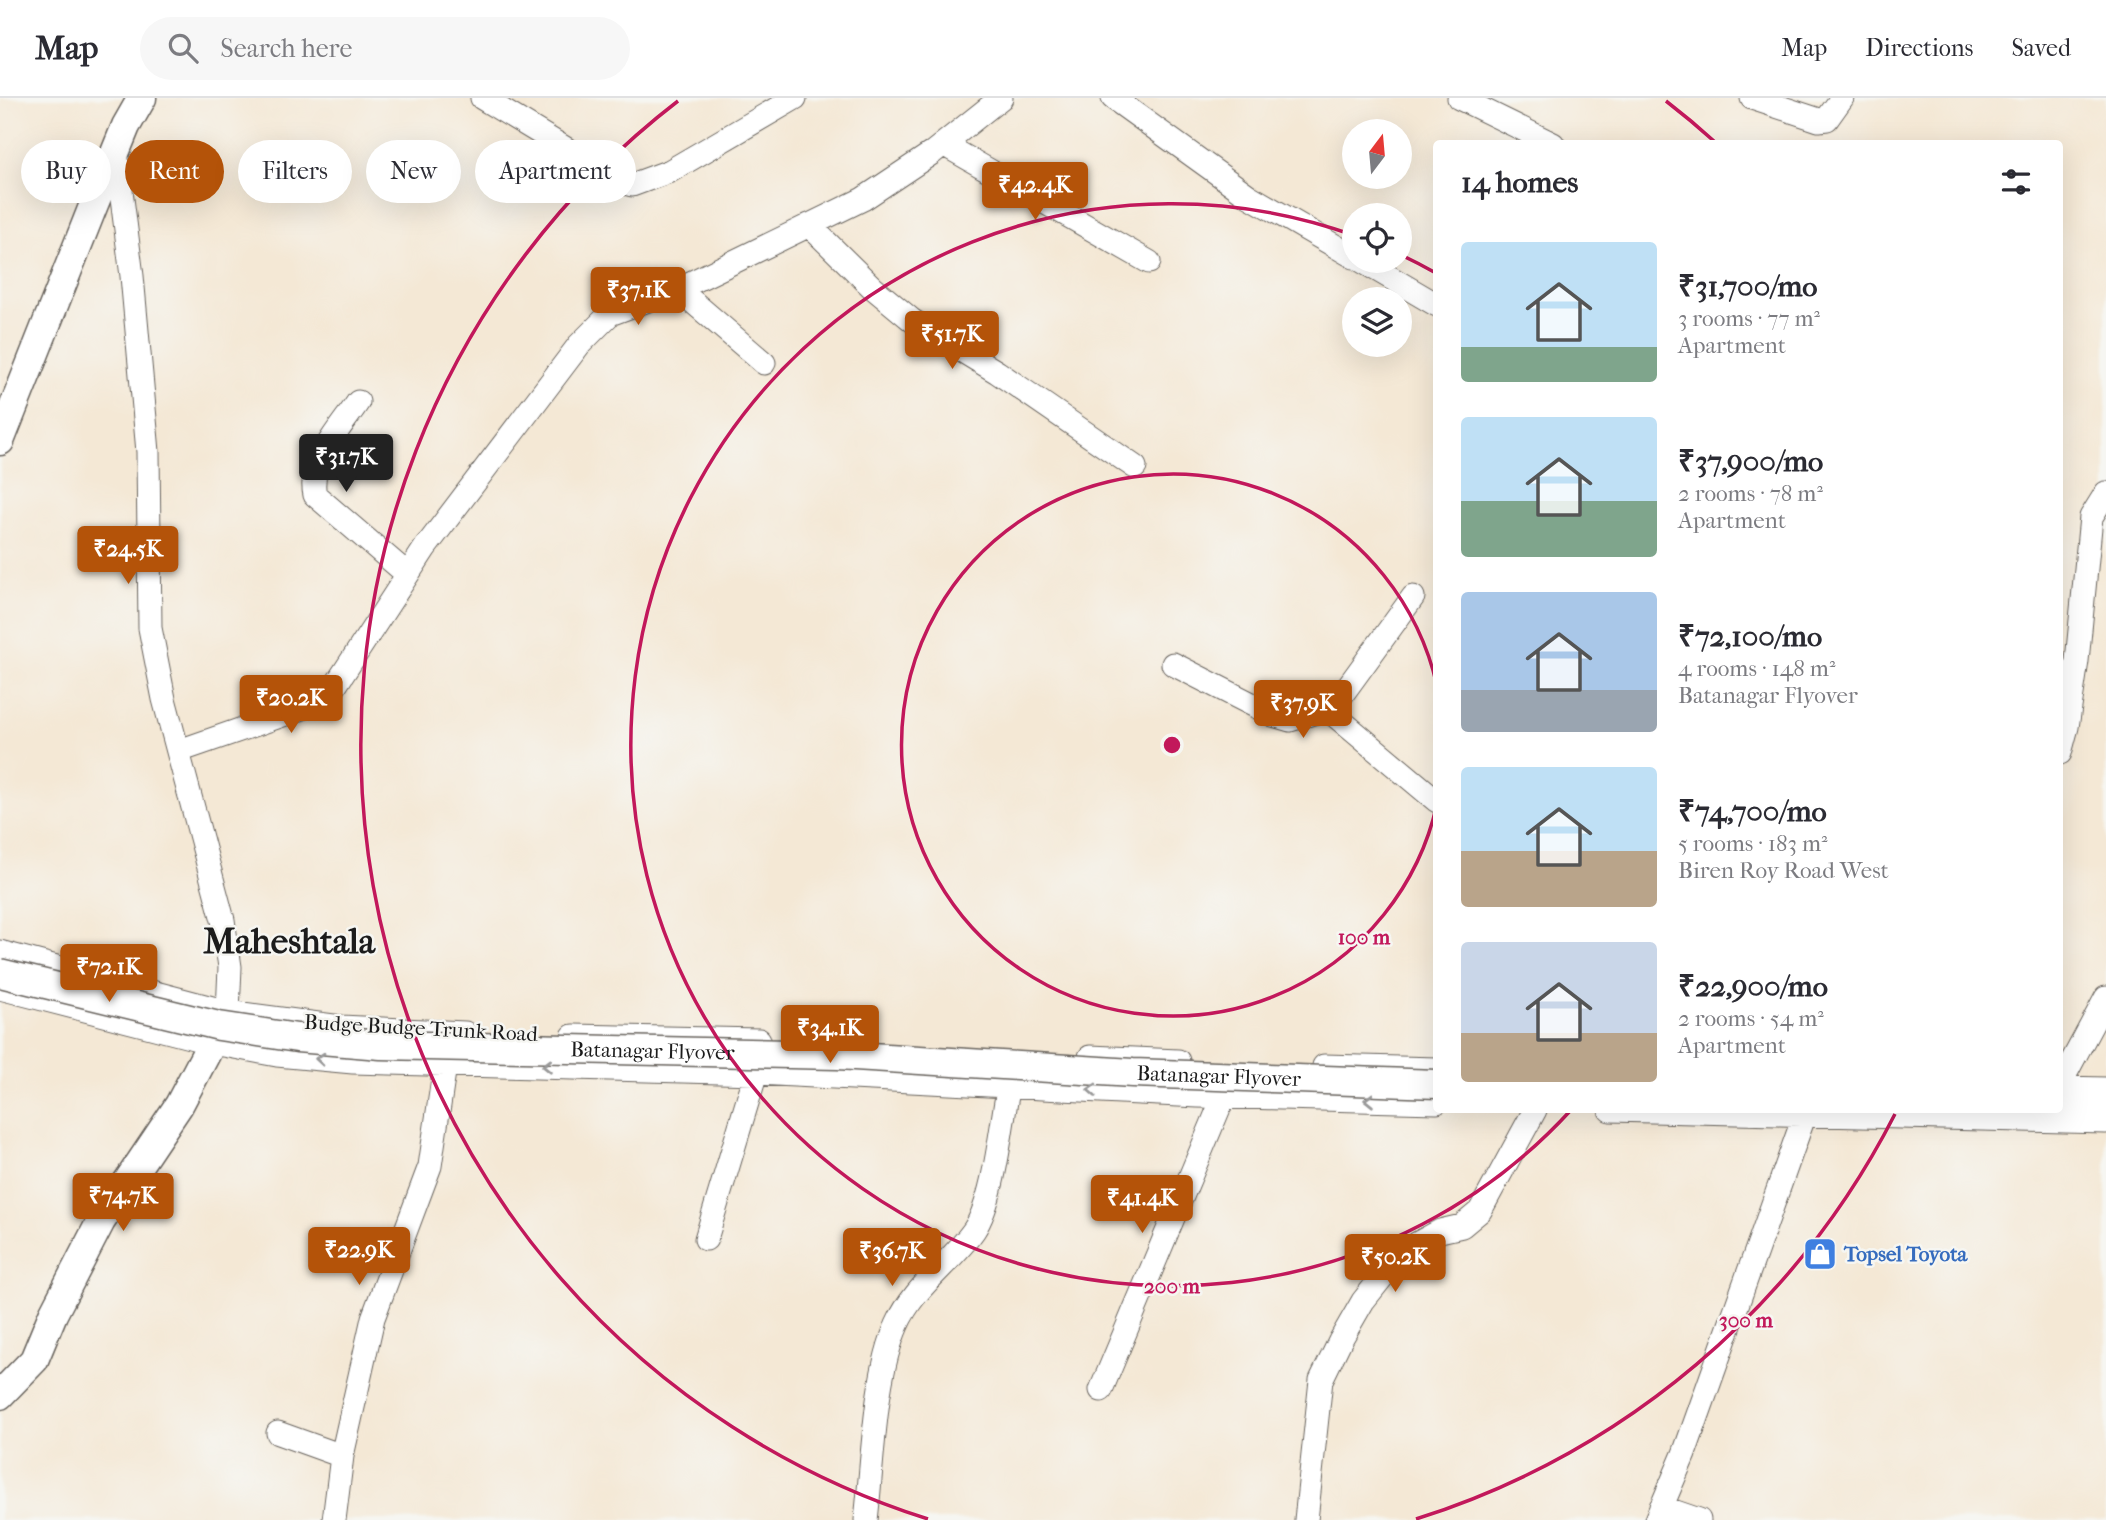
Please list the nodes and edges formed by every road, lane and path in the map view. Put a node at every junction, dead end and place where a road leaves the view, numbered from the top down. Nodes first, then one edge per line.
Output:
1 (142, 98) edge
2 (482, 98) edge
3 (795, 98) edge
4 (1001, 98) edge
5 (1113, 98) edge
6 (1459, 98) edge
7 (1752, 98) edge
8 (1842, 98) edge
9 (1544, 140) edge
10 (943, 144) junction
11 (116, 152) junction
12 (808, 225) junction
13 (1342, 250) edge
14 (1149, 262) dead end
15 (1382, 273) edge
16 (678, 289) junction
17 (1433, 303) edge
18 (764, 363) dead end
19 (358, 402) dead end
20 (0, 441) edge
21 (1135, 467) dead end
22 (2106, 493) edge
23 (407, 574) junction
24 (1413, 597) dead end
25 (2070, 618) edge
26 (1172, 664) dead end
27 (1322, 710) junction
28 (2063, 742) edge
29 (179, 751) junction
30 (1433, 798) edge
31 (0, 952) edge
32 (0, 973) edge
33 (0, 988) edge
34 (2106, 998) edge
35 (228, 1012) junction
36 (212, 1043) junction
37 (444, 1065) junction
38 (1433, 1069) edge
39 (756, 1073) junction
40 (2063, 1080) edge
41 (1433, 1084) edge
42 (1009, 1085) junction
43 (2063, 1086) edge
44 (2106, 1089) edge
45 (1224, 1096) junction
46 (1433, 1102) edge
47 (2063, 1102) edge
48 (2106, 1103) edge
49 (1533, 1113) edge
50 (1756, 1113) edge
51 (1805, 1114) junction
52 (2106, 1122) edge
53 (706, 1239) dead end
54 (1101, 1391) dead end
55 (0, 1395) edge
56 (278, 1433) dead end
57 (342, 1456) junction
58 (1659, 1513) edge
59 (334, 1520) edge
60 (866, 1520) edge
61 (1306, 1520) edge
62 (1699, 1520) edge

1 - 11 main road
2 - 3 street
4 - 10 street
5 - 13 street
6 - 9 street
7 - 8 street
10 - 12 street
10 - 14 street
11 - 20 main road
11 - 29 street
12 - 16 street
12 - 21 street
15 - 17 street
16 - 18 street
16 - 23 street
19 - 23 street
22 - 25 street
23 - 29 street
24 - 27 street
25 - 28 street
26 - 27 street
27 - 30 street
29 - 35 street
31 - 35 street, Budge Budge Trunk Road
32 - 41 main road, Batanagar Flyover, bridge
33 - 36 street, Budge Budge Trunk Road
34 - 40 street
35 - 36 main road
35 - 38 street, Budge Budge Trunk Road
37 -> 36 street, Budge Budge Trunk Road
36 - 55 main road
39 -> 37 street, Budge Budge Trunk Road
37 - 57 street
39 - 42 street, Budge Budge Trunk Road
39 - 53 street
45 -> 42 street, Budge Budge Trunk Road
42 - 60 street
43 - 44 street
46 -> 45 street, Budge Budge Trunk Road
45 - 54 street
47 - 48 main road
49 - 61 street
50 - 51 street
51 - 52 street
51 - 58 street
56 - 57 street
57 - 59 street
58 - 62 street

